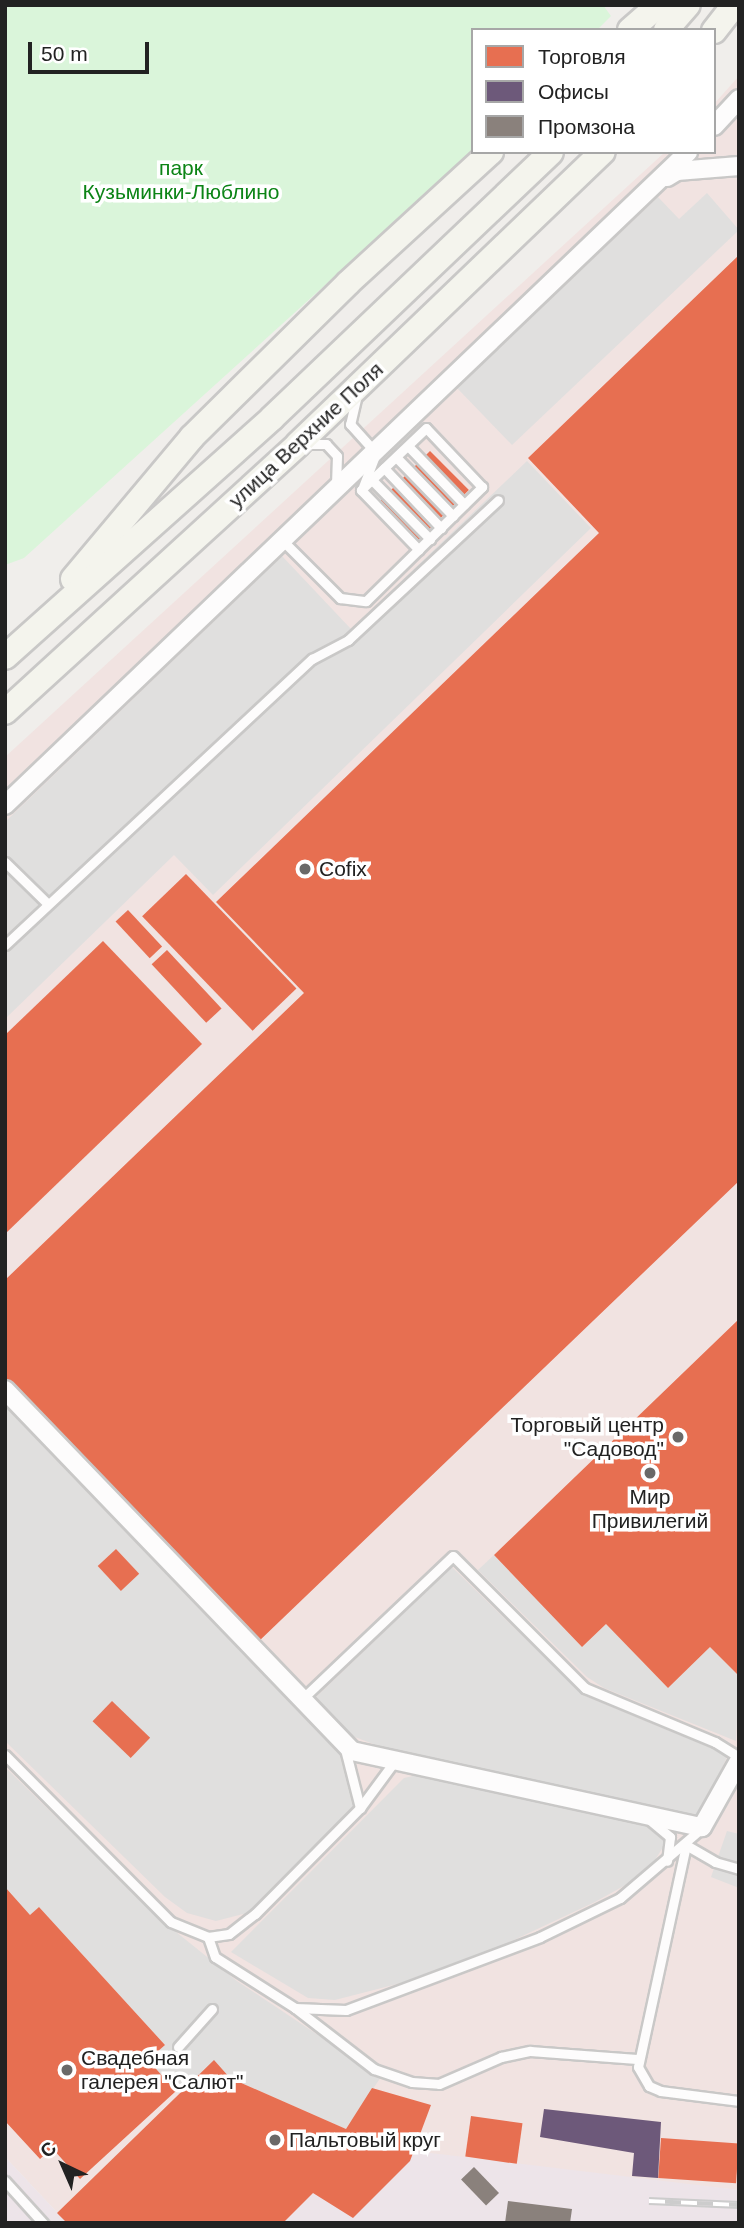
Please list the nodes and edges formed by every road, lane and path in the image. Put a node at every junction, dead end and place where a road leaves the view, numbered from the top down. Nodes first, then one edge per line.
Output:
1 (659, 5) edge
2 (688, 5) edge
3 (734, 5) edge
4 (632, 28) edge
5 (668, 28) edge
6 (716, 28) edge
7 (739, 99) edge
8 (739, 104) edge
9 (718, 123) edge
10 (549, 154) edge
11 (600, 154) edge
12 (686, 154) edge
13 (487, 155) edge
14 (739, 166) edge
15 (655, 183) junction
16 (358, 387) junction
17 (298, 444) junction
18 (408, 446) junction
19 (396, 457) junction
20 (380, 461) junction
21 (372, 480) junction
22 (361, 490) junction
23 (335, 492) junction
24 (498, 500) dead end
25 (464, 504) junction
26 (453, 516) junction
27 (441, 528) junction
28 (430, 539) junction
29 (283, 541) junction
30 (419, 550) junction
31 (13, 649) edge
32 (5, 712) edge
33 (5, 805) edge
34 (5, 862) edge
35 (48, 904) junction
36 (5, 945) edge
37 (5, 1390) edge
38 (300, 1701) junction
39 (344, 1745) junction
40 (5, 1755) edge
41 (739, 1759) edge
42 (394, 1762) junction
43 (360, 1808) junction
44 (647, 1818) junction
45 (702, 1827) junction
46 (686, 1845) junction
47 (667, 1863) junction
48 (739, 1869) edge
49 (208, 1937) junction
50 (295, 2008) junction
51 (212, 2009) dead end
52 (178, 2047) dead end
53 (637, 2059) junction
54 (739, 2101) edge
55 (5, 2181) edge
56 (43, 2223) edge

1 - 4 main road
2 - 5 main road
3 - 6 main road
7 - 9 street
8 - 9 street
10 - 31 main road, улица Верхние Поля
11 - 16 main road, улица Верхние Поля
12 - 15 street
13 - 31 main road
14 - 15 street
15 - 20 street
16 - 17 main road, улица Верхние Поля
16 - 20 lane
17 - 23 lane
17 - 32 main road, улица Верхние Поля
18 - 19 lane
18 - 25 lane
18 - 25 lane
19 - 20 lane
19 - 26 lane
20 - 21 lane
20 - 22 lane
20 - 23 street
20 - 27 lane
21 - 22 lane
21 - 28 lane
22 - 30 lane
23 - 29 street
24 - 35 lane
25 - 26 lane
26 - 27 lane
27 - 28 lane
28 - 30 lane
29 - 30 lane
29 - 33 street
34 - 35 lane
35 - 36 lane
37 - 38 street
38 - 39 street
38 - 41 lane
39 - 42 street
39 - 43 lane
40 - 49 lane
41 - 45 street
42 - 43 lane
42 - 44 street
43 - 49 lane
44 - 45 street
44 - 47 lane
45 - 46 lane
46 - 47 lane
46 - 48 lane
46 - 53 lane
47 - 50 lane
49 - 50 lane
50 - 53 lane
51 - 52 lane
53 - 54 lane
55 - 56 lane

